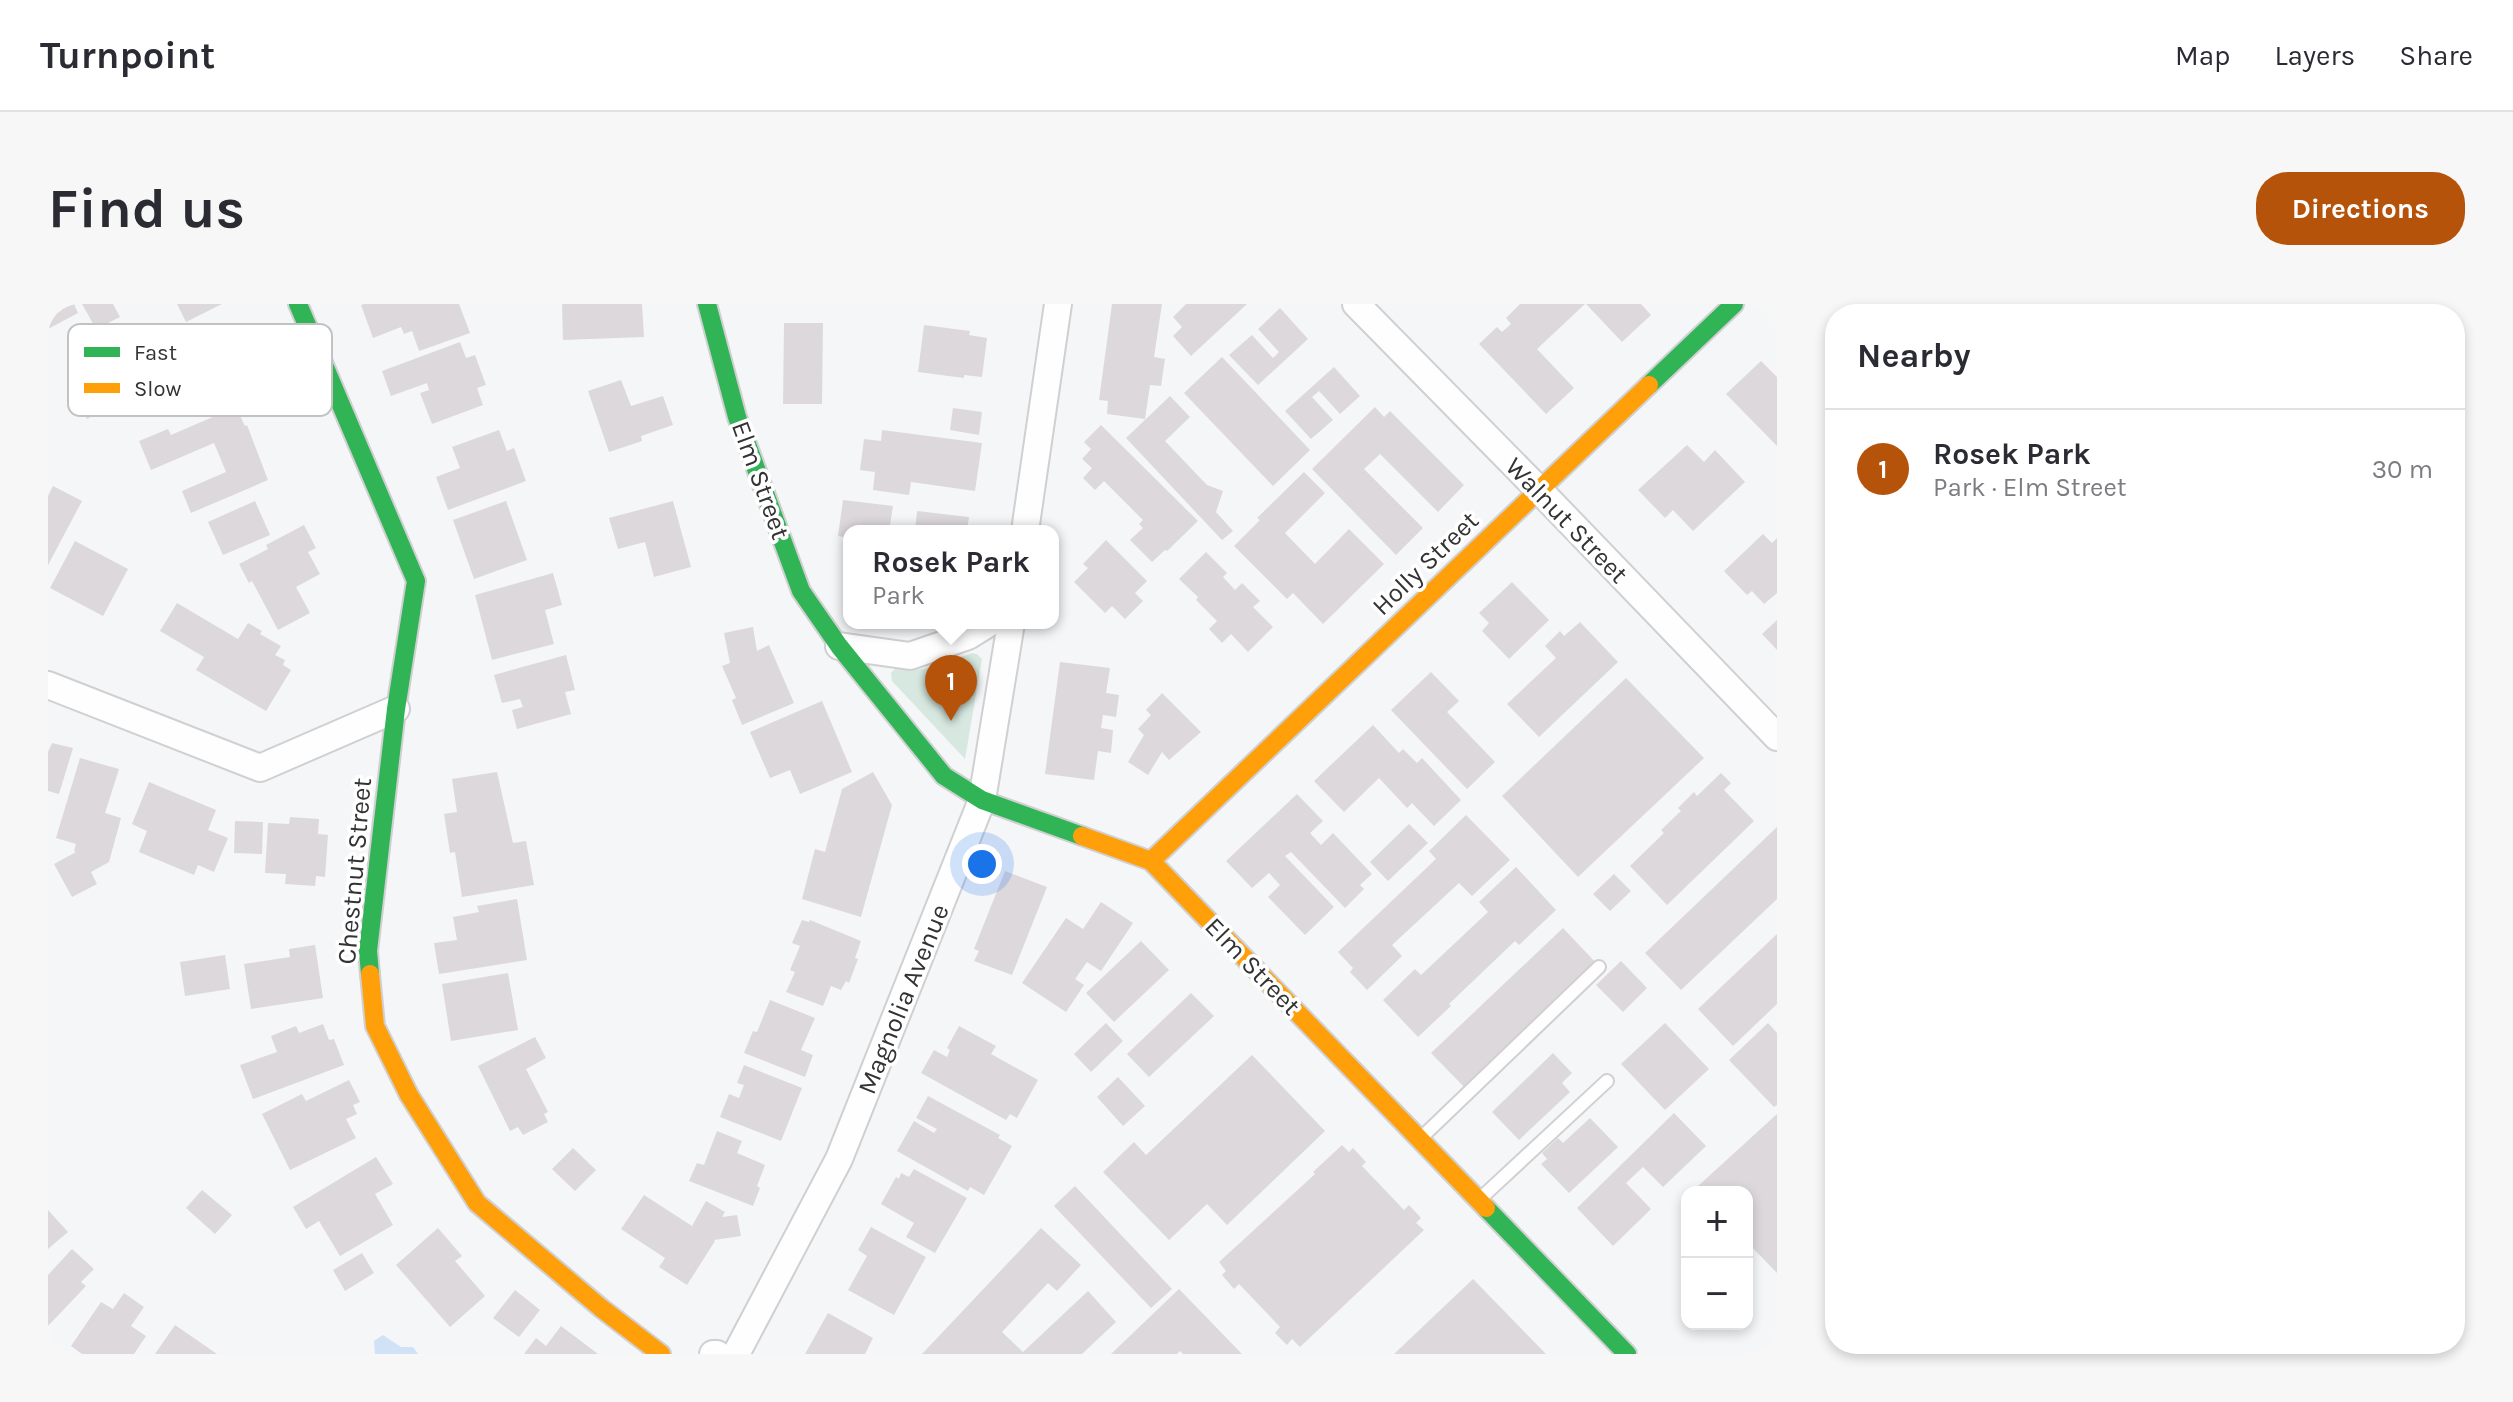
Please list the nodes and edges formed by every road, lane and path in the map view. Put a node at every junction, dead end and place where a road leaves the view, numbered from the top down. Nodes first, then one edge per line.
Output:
1 (298, 304) edge
2 (707, 304) edge
3 (1058, 304) edge
4 (1734, 304) edge
5 (1358, 305) edge
6 (307, 324) edge
7 (332, 384) edge
8 (1539, 490) junction
9 (1026, 525) edge
10 (979, 629) edge
11 (1010, 629) edge
12 (839, 646) junction
13 (48, 685) edge
14 (396, 709) junction
15 (1777, 737) edge
16 (982, 800) junction
17 (1151, 861) junction
18 (1599, 967) dead end
19 (1607, 1081) dead end
20 (1420, 1139) junction
21 (1479, 1200) junction
22 (661, 1354) edge
23 (736, 1354) edge
24 (1627, 1354) edge

1 - 6 street, Chestnut Street
2 - 12 street, Elm Street
3 - 9 street
4 - 8 street, Holly Street
5 - 8 street, Walnut Street
7 - 14 street, Chestnut Street
8 - 15 street, Walnut Street
8 - 17 street, Holly Street
10 - 12 street
11 - 16 street, Magnolia Avenue
12 - 16 street, Elm Street
13 - 14 street
14 - 22 street, Chestnut Street
16 - 17 street, Elm Street
16 - 23 street, Magnolia Avenue
17 - 20 street, Elm Street
18 - 20 lane
19 - 21 lane
20 - 21 street, Elm Street
21 - 24 street, Elm Street

